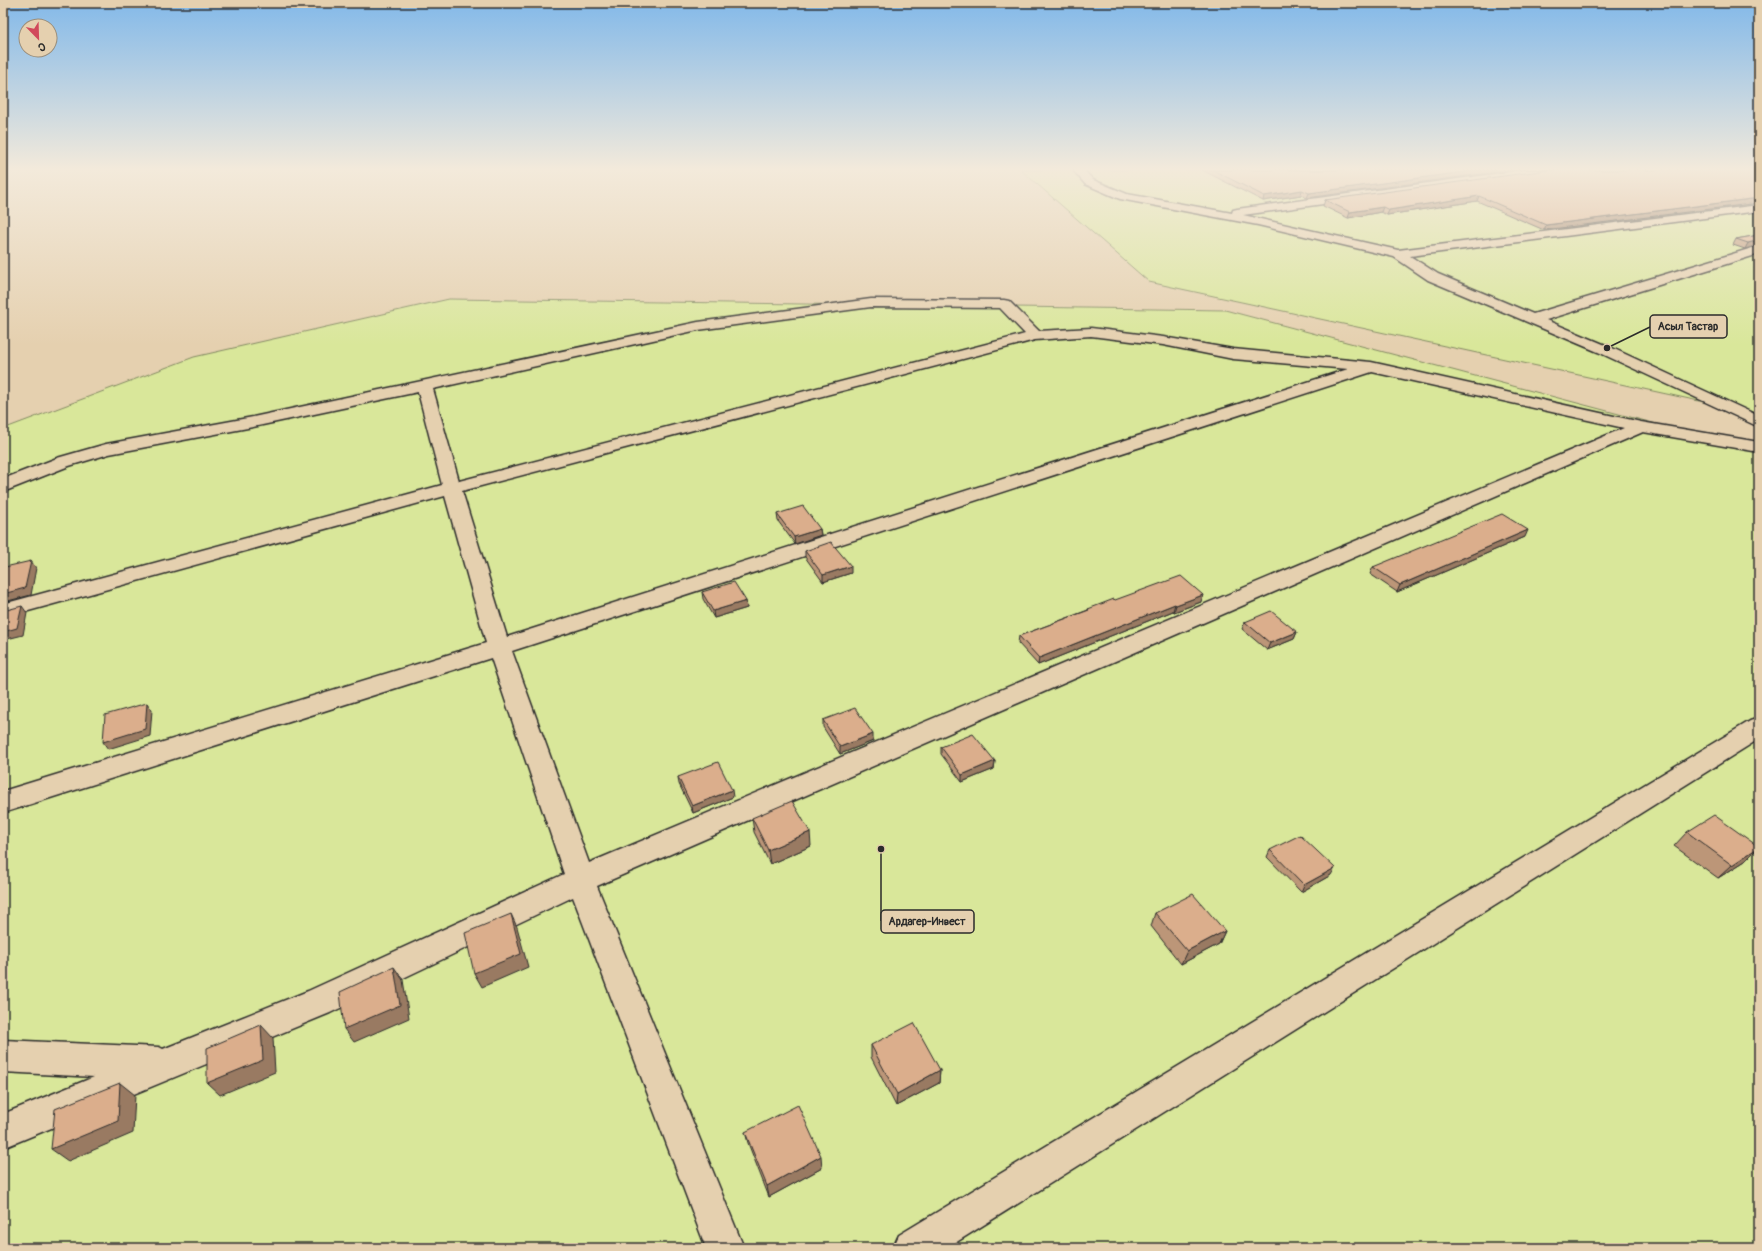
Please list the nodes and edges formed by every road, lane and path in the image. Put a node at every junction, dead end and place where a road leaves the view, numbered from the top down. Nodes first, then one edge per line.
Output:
1 (1289, 228) edge
2 (1599, 228) edge
3 (1759, 250) edge
4 (1398, 254) junction
5 (1533, 319) junction
6 (1035, 336) junction
7 (1371, 367) junction
8 (424, 386) junction
9 (1759, 423) edge
10 (1641, 426) junction
11 (1742, 446) junction
12 (1759, 447) edge
13 (3, 486) edge
14 (452, 488) junction
15 (3, 611) edge
16 (499, 647) junction
17 (1759, 727) edge
18 (3, 802) edge
19 (580, 880) junction
20 (3, 1056) edge
21 (165, 1064) junction
22 (3, 1131) edge
23 (725, 1248) edge
24 (912, 1248) edge

1 - 4 street
2 - 4 street
3 - 5 street
4 - 5 street
5 - 9 street
6 - 7 street
6 - 8 street
6 - 14 street
7 - 10 street
7 - 16 street
8 - 13 street
8 - 14 street
9 - 11 street
10 - 11 street
10 - 19 street
11 - 12 street
14 - 15 street
14 - 16 street
16 - 18 street
16 - 19 street
17 - 24 street
19 - 21 street
19 - 23 street
20 - 21 street
21 - 22 street

